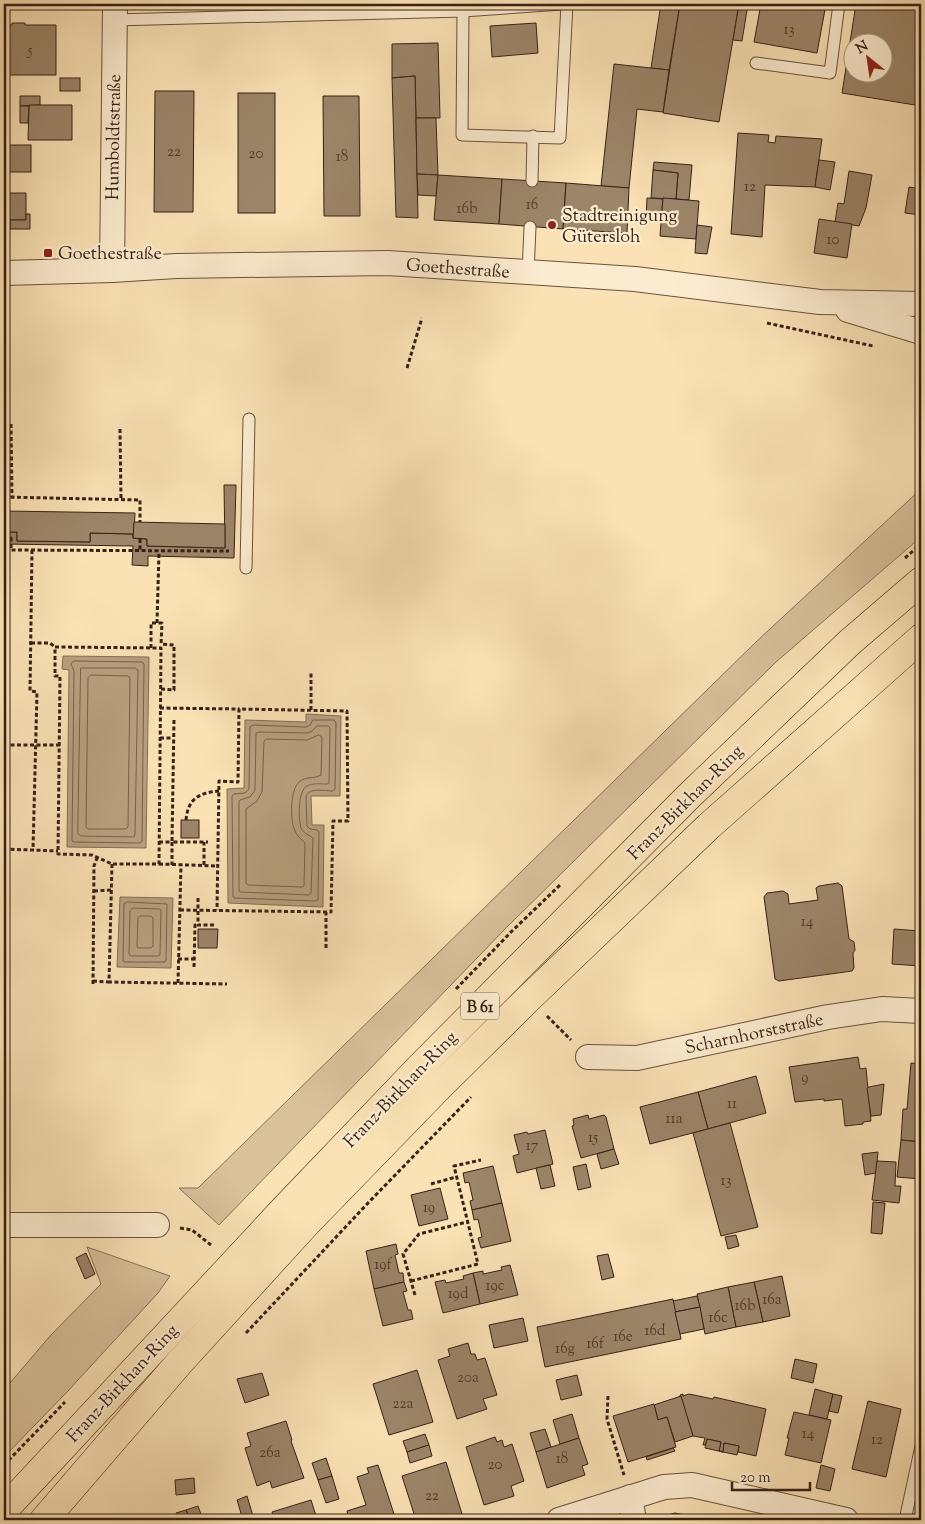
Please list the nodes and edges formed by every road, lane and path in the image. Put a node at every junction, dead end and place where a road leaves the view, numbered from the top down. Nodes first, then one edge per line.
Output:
1 (562, 4) edge
2 (567, 4) edge
3 (839, 4) edge
4 (463, 11) junction
5 (115, 12) edge
6 (756, 63) dead end
7 (533, 136) junction
8 (532, 181) dead end
9 (530, 227) dead end
10 (112, 270) junction
11 (4, 273) edge
12 (528, 273) junction
13 (820, 302) junction
14 (921, 304) edge
15 (422, 318) dead end
16 (761, 321) dead end
17 (921, 332) edge
18 (873, 346) dead end
19 (407, 368) dead end
20 (249, 419) dead end
21 (11, 424) dead end
22 (120, 428) dead end
23 (4, 497) edge
24 (12, 497) junction
25 (120, 499) junction
26 (140, 522) dead end
27 (4, 538) edge
28 (140, 539) dead end
29 (32, 550) junction
30 (140, 551) junction
31 (247, 551) junction
32 (159, 552) junction
33 (246, 568) dead end
34 (921, 581) edge
35 (157, 623) junction
36 (921, 638) edge
37 (31, 643) junction
38 (161, 646) junction
39 (55, 647) junction
40 (151, 648) junction
41 (311, 672) dead end
42 (161, 689) junction
43 (160, 708) junction
44 (240, 709) junction
45 (311, 710) junction
46 (174, 720) dead end
47 (160, 738) junction
48 (173, 738) junction
49 (4, 745) edge
50 (36, 746) junction
51 (60, 746) junction
52 (218, 791) junction
53 (186, 820) dead end
54 (159, 842) junction
55 (172, 842) junction
56 (4, 849) edge
57 (33, 850) junction
58 (58, 851) junction
59 (97, 858) junction
60 (112, 864) junction
61 (159, 864) junction
62 (181, 864) junction
63 (172, 865) junction
64 (204, 865) junction
65 (217, 866) junction
66 (111, 890) junction
67 (94, 891) junction
68 (198, 898) dead end
69 (180, 910) junction
70 (198, 910) junction
71 (217, 910) junction
72 (326, 912) junction
73 (198, 925) junction
74 (214, 925) dead end
75 (326, 948) dead end
76 (178, 959) junction
77 (194, 959) junction
78 (194, 967) dead end
79 (109, 982) junction
80 (178, 982) junction
81 (227, 984) dead end
82 (539, 1007) junction
83 (921, 1011) edge
84 (541, 1024) dead end
85 (588, 1057) joint
86 (472, 1095) dead end
87 (481, 1160) dead end
88 (456, 1177) junction
89 (431, 1184) dead end
90 (467, 1222) junction
91 (4, 1225) edge
92 (157, 1225) joint
93 (211, 1246) dead end
94 (411, 1281) junction
95 (415, 1295) dead end
96 (240, 1339) dead end
97 (608, 1396) dead end
98 (921, 1446) edge
99 (630, 1497) junction
100 (4, 1510) edge
101 (44, 1520) edge
102 (559, 1520) edge
103 (634, 1520) edge
104 (846, 1520) edge
105 (905, 1520) edge

1 - 4 lane
2 - 7 lane
3 - 6 lane
4 - 5 lane
4 - 7 lane
5 - 10 street, Humboldtstraße
7 - 8 lane
9 - 12 lane
10 - 11 street, Goethestraße
10 - 12 street, Goethestraße
12 - 13 street, Goethestraße
13 - 14 street, Goethestraße
13 - 17 street, Goethestraße
15 - 19 path
16 - 18 path
20 - 31 lane
21 - 24 path
22 - 25 path
23 - 24 path
24 - 25 path
25 - 26 path
27 - 29 path
28 - 30 path
29 - 30 path
29 - 37 path
30 - 32 path
31 - 32 path
31 - 33 lane
32 - 35 path
34 - 100 main road, Franz-Birkhan-Ring / B 61
35 - 38 path
35 - 40 path
36 - 82 main road, Franz-Birkhan-Ring / B 61
37 - 39 path
37 - 50 path
38 - 40 path
38 - 42 path
38 - 42 path
39 - 40 path
39 - 51 path
41 - 45 path
42 - 43 path
43 - 44 path
43 - 47 path
44 - 45 path
44 - 52 path
45 - 72 path
46 - 48 path
47 - 48 path
47 - 54 path
48 - 55 path
49 - 50 path
50 - 51 path
50 - 57 path
51 - 58 path
52 - 53 path
52 - 65 path
54 - 55 path
54 - 61 path
55 - 63 path
55 - 64 path
56 - 57 path
57 - 58 path
58 - 59 path
59 - 60 path
59 - 67 path
60 - 61 path
60 - 66 path
61 - 63 path
62 - 63 path
62 - 64 path
62 - 69 path
64 - 65 path
65 - 71 path
66 - 67 path
66 - 79 path
67 - 79 path
68 - 70 path
69 - 70 path
69 - 76 path
70 - 71 path
70 - 73 path
71 - 72 path
72 - 75 path
73 - 74 path
73 - 77 path
76 - 77 path
76 - 80 path
77 - 78 path
79 - 80 path
80 - 81 path
82 - 84 path
82 - 85 path
82 - 101 main road, Franz-Birkhan-Ring / B 61
83 - 85 street, Scharnhorststraße
86 - 96 path
87 - 88 path
88 - 89 path
88 - 90 path
90 - 94 path
90 - 94 path
91 - 92 street
92 - 93 path
94 - 95 path
97 - 99 path
98 - 105 lane
99 - 102 street
99 - 103 street
99 - 104 street

